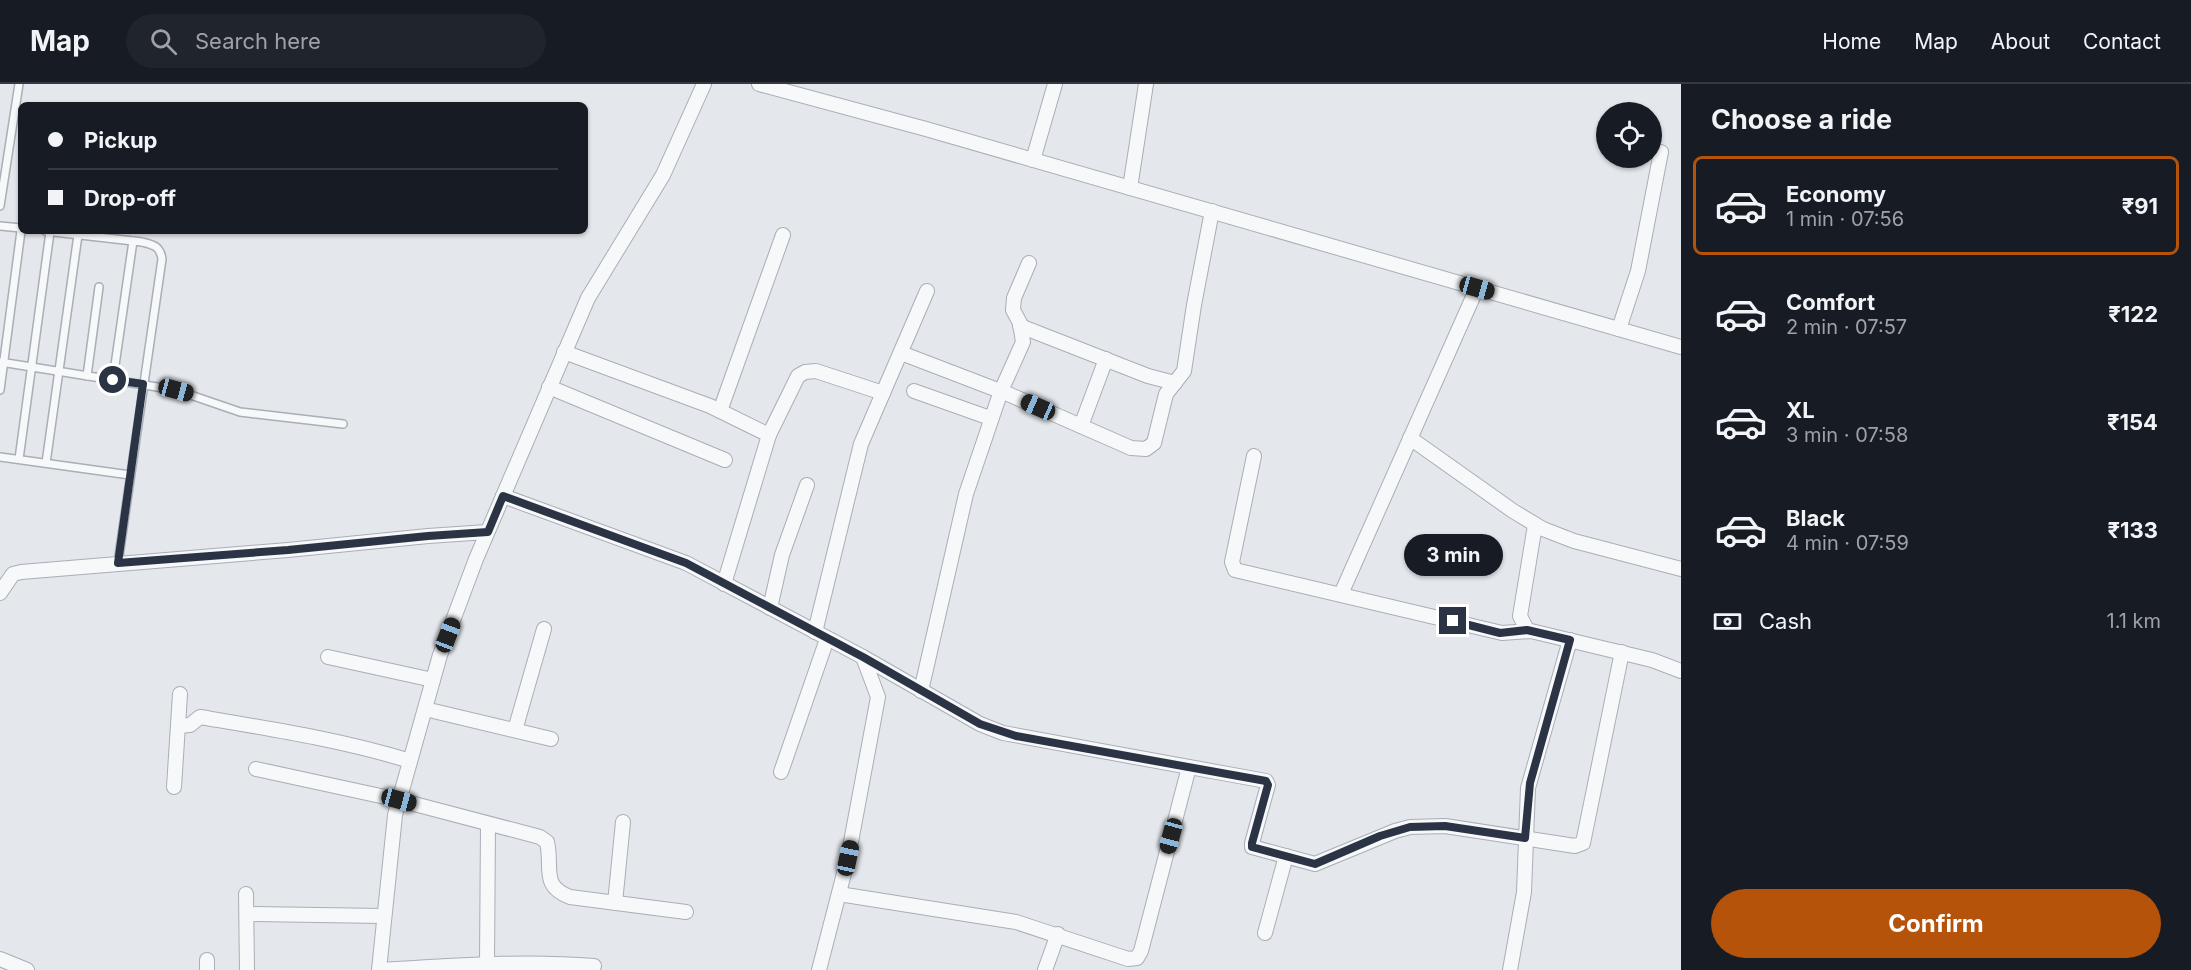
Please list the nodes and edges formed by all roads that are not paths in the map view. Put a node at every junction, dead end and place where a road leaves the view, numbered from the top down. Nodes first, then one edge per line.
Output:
1 (19, 84) edge
2 (704, 84) edge
3 (759, 84) edge
4 (1055, 84) edge
5 (1146, 84) edge
6 (1033, 160) junction
7 (1658, 168) edge
8 (1130, 188) junction
9 (0, 206) edge
10 (1212, 211) junction
11 (0, 226) edge
12 (18, 229) edge
13 (20, 234) edge
14 (50, 234) edge
15 (69, 234) edge
16 (78, 235) junction
17 (783, 236) dead end
18 (133, 241) junction
19 (1029, 263) dead end
20 (99, 287) dead end
21 (1477, 288) junction
22 (927, 291) dead end
23 (1020, 326) junction
24 (1619, 330) junction
25 (1681, 348) edge
26 (564, 352) junction
27 (901, 353) junction
28 (1106, 359) junction
29 (2, 362) edge
30 (31, 367) junction
31 (59, 371) junction
32 (87, 376) junction
33 (113, 380) junction
34 (1175, 383) junction
35 (143, 384) junction
36 (549, 387) junction
37 (0, 390) edge
38 (914, 391) dead end
39 (1001, 391) junction
40 (883, 393) junction
41 (720, 411) junction
42 (990, 418) junction
43 (343, 424) dead end
44 (1081, 426) junction
45 (769, 435) junction
46 (1410, 438) junction
47 (1254, 456) dead end
48 (0, 457) edge
49 (20, 459) junction
50 (725, 460) dead end
51 (46, 463) junction
52 (130, 475) junction
53 (807, 484) dead end
54 (503, 496) junction
55 (1534, 525) junction
56 (488, 532) junction
57 (118, 563) junction
58 (1681, 568) edge
59 (724, 584) junction
60 (0, 593) edge
61 (1341, 594) junction
62 (770, 608) junction
63 (544, 629) dead end
64 (1527, 630) junction
65 (821, 636) junction
66 (1570, 640) junction
67 (1622, 652) junction
68 (328, 657) dead end
69 (863, 657) junction
70 (1681, 671) edge
71 (433, 681) junction
72 (921, 691) junction
73 (180, 694) dead end
74 (425, 709) junction
75 (178, 726) junction
76 (515, 730) junction
77 (551, 739) dead end
78 (410, 761) junction
79 (1190, 767) junction
80 (256, 769) dead end
81 (781, 772) dead end
82 (174, 787) dead end
83 (399, 800) junction
84 (624, 822) dead end
85 (489, 824) junction
86 (1525, 838) junction
87 (1286, 856) junction
88 (246, 894) dead end
89 (839, 894) junction
90 (615, 903) junction
91 (686, 912) dead end
92 (247, 914) junction
93 (383, 916) junction
94 (1265, 933) dead end
95 (1058, 934) junction
96 (0, 960) edge
97 (488, 964) junction
98 (594, 966) dead end
99 (21, 969) edge
100 (247, 970) edge
101 (379, 970) edge
102 (819, 970) edge
103 (1046, 970) edge
104 (1510, 970) edge

1 - 9 lane
2 - 26 street
3 - 6 street
4 - 6 street
5 - 8 street
6 - 8 street
7 - 24 street
8 - 10 street
10 - 21 street
10 - 34 street
11 - 12 lane
13 - 29 lane
14 - 30 lane
15 - 16 lane
16 - 18 lane
16 - 31 lane
17 - 41 street
18 - 33 lane
18 - 35 lane
19 - 23 street
20 - 32 lane
21 - 24 street
21 - 46 street
22 - 27 street
23 - 28 street
23 - 39 street
24 - 25 street
26 - 36 street
26 - 41 street
27 - 39 street
27 - 40 street
28 - 34 street
28 - 44 street
29 - 30 lane
29 - 37 lane
30 - 31 lane
30 - 49 lane
31 - 32 lane
31 - 51 lane
32 - 33 lane
33 - 35 lane
34 - 44 street
35 - 43 lane
35 - 52 lane
36 - 50 street
36 - 54 street
38 - 42 street
39 - 42 street
39 - 44 street
40 - 45 street
40 - 65 street
41 - 45 street
42 - 72 street
45 - 59 street
46 - 55 street
46 - 61 street
47 - 61 street
48 - 49 lane
49 - 51 lane
51 - 52 lane
52 - 57 lane
53 - 62 street
54 - 56 street
54 - 59 street
55 - 58 street
55 - 64 street
56 - 57 street
56 - 71 street
57 - 60 street
59 - 62 street
61 - 64 street
62 - 65 street
63 - 76 street
64 - 66 street
65 - 69 street
65 - 81 street
66 - 67 street
66 - 86 street
67 - 70 street
67 - 86 street
68 - 71 street
69 - 72 street
69 - 89 street
71 - 74 street
72 - 79 street
73 - 75 street
74 - 76 street
74 - 78 street
75 - 78 street
75 - 82 street
76 - 77 street
78 - 83 street
79 - 87 street
79 - 95 street
80 - 83 street
83 - 85 street
83 - 93 street
84 - 90 street
85 - 90 street
85 - 97 street
86 - 87 street
86 - 104 street
87 - 94 street
88 - 92 street
89 - 95 street
89 - 102 street
90 - 91 street
92 - 93 street
92 - 100 street
93 - 101 street
95 - 103 street
96 - 99 street
97 - 98 street
97 - 101 street

